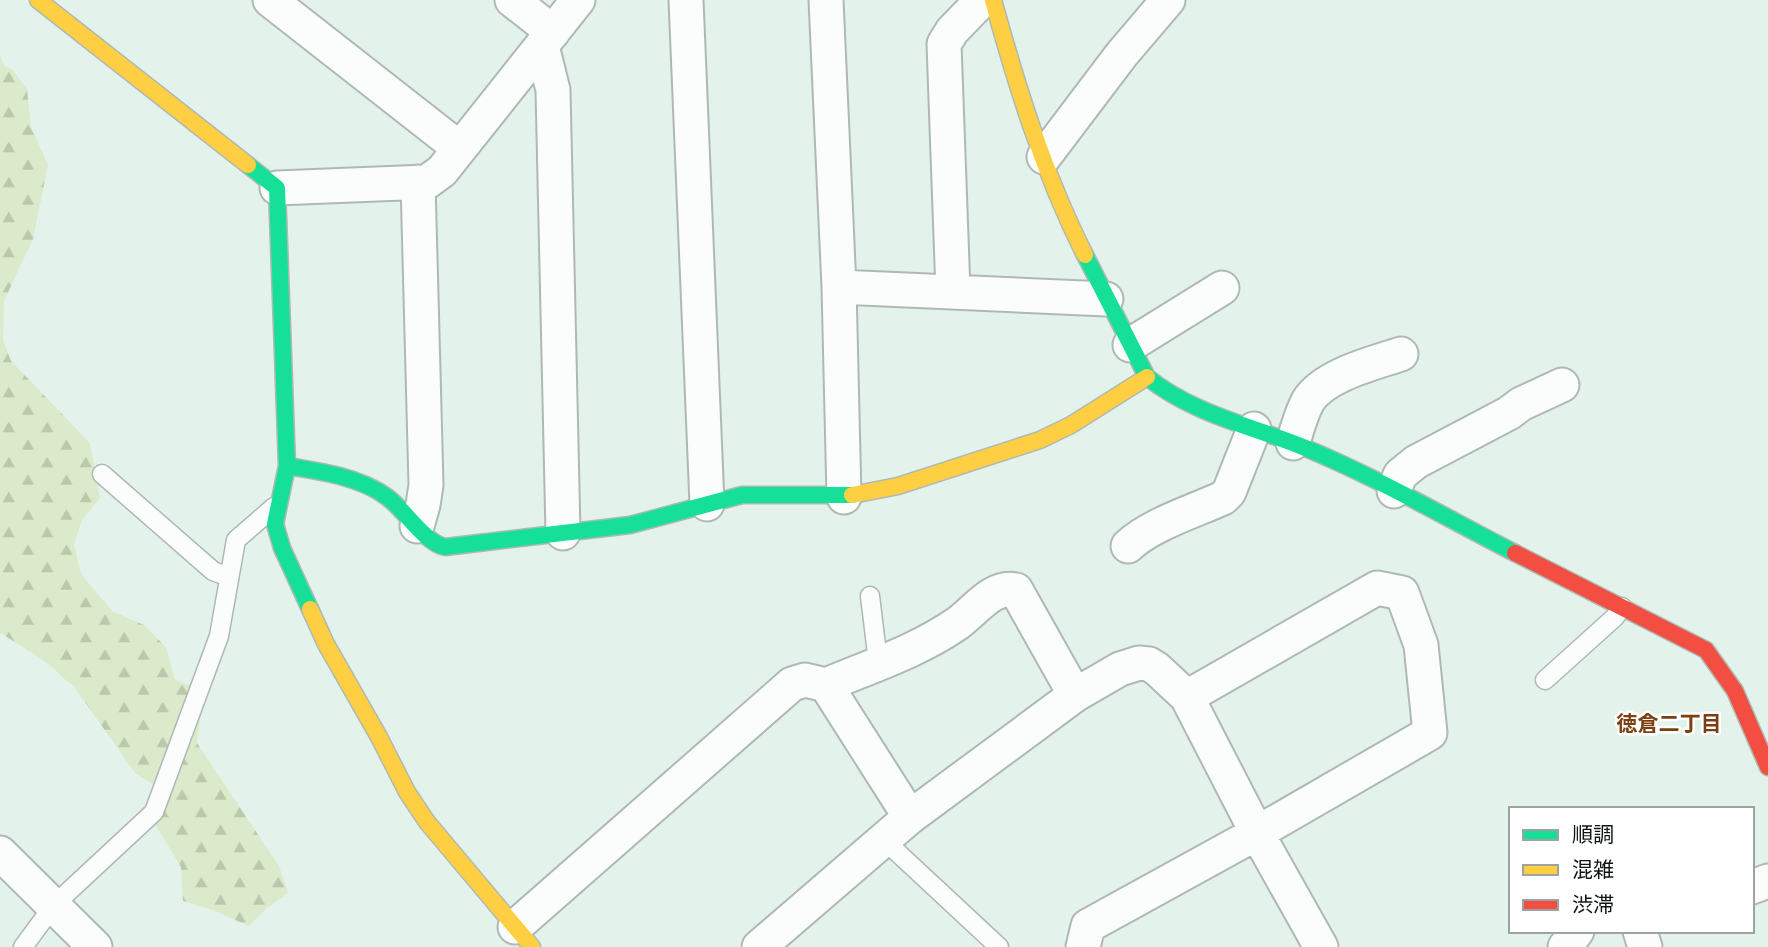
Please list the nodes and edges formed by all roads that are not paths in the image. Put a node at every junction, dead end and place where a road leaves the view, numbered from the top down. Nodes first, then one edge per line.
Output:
1 (38, 0) edge
2 (270, 0) edge
3 (512, 0) edge
4 (578, 0) edge
5 (686, 0) edge
6 (826, 0) edge
7 (982, 0) edge
8 (993, 0) edge
9 (1168, 0) edge
10 (547, 39) junction
11 (459, 148) junction
12 (1044, 157) junction
13 (418, 182) junction
14 (276, 188) junction
15 (839, 287) junction
16 (1222, 288) dead end
17 (953, 292) junction
18 (1106, 299) junction
19 (1130, 345) junction
20 (1401, 354) dead end
21 (1147, 377) junction
22 (1562, 385) dead end
23 (1254, 429) junction
24 (1293, 443) junction
25 (287, 466) junction
26 (102, 474) dead end
27 (1394, 491) junction
28 (844, 497) junction
29 (707, 504) junction
30 (278, 506) junction
31 (417, 526) junction
32 (563, 533) junction
33 (1128, 546) dead end
34 (229, 577) junction
35 (870, 596) dead end
36 (1622, 607) junction
37 (878, 662) junction
38 (1545, 680) dead end
39 (827, 685) junction
40 (1075, 695) junction
41 (1188, 697) junction
42 (1768, 768) edge
43 (910, 817) junction
44 (1257, 833) junction
45 (884, 840) junction
46 (0, 853) edge
47 (54, 905) junction
48 (524, 937) edge
49 (23, 947) edge
50 (96, 947) edge
51 (759, 947) edge
52 (999, 947) edge
53 (1083, 947) edge
54 (1321, 947) edge

1 - 14 street
2 - 11 street
3 - 10 street
4 - 10 street
5 - 29 street
6 - 15 street
7 - 17 street
8 - 12 street
9 - 12 street
10 - 11 street
10 - 32 street
11 - 13 street
12 - 18 street
13 - 14 street
13 - 31 street
14 - 25 street
15 - 17 street
15 - 28 street
16 - 19 street
17 - 18 street
18 - 19 street
19 - 21 street
20 - 24 street
21 - 23 street
21 - 28 street
22 - 27 street
23 - 24 street
23 - 33 street
24 - 27 street
25 - 30 street
25 - 31 street
26 - 34 lane
27 - 36 street
28 - 29 street
29 - 32 street
30 - 34 lane
30 - 48 street
31 - 32 street
34 - 47 lane
35 - 37 lane
36 - 38 lane
36 - 42 street
37 - 39 street
37 - 40 street
39 - 43 street
39 - 48 street
40 - 41 street
40 - 43 street
41 - 44 street
41 - 44 street
43 - 45 street
44 - 53 street
44 - 54 street
45 - 51 street
45 - 52 lane
46 - 47 street
47 - 49 lane
47 - 50 street

